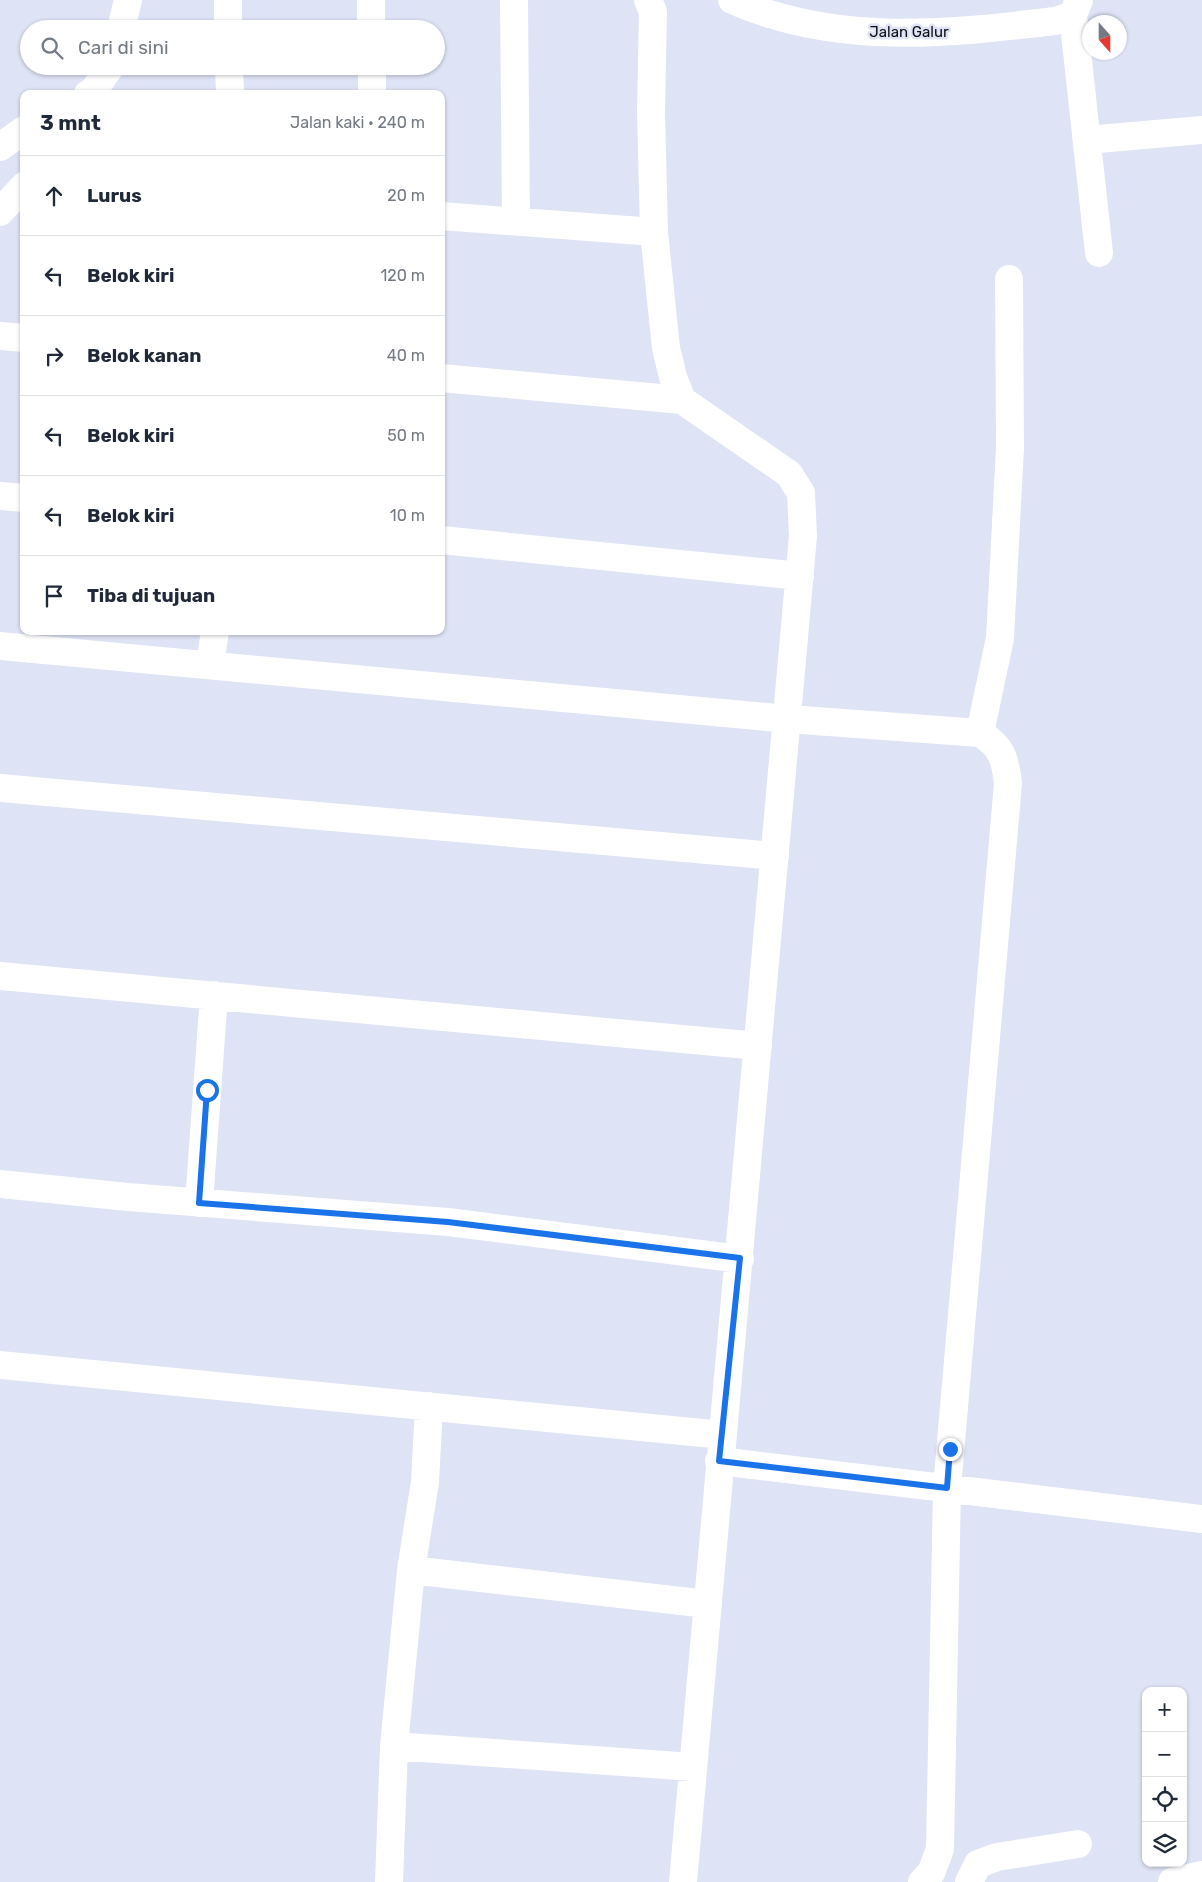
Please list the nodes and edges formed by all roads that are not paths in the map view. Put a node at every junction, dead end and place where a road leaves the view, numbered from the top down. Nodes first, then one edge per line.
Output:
1 (128, 0) edge
2 (228, 0) edge
3 (371, 0) edge
4 (514, 0) edge
5 (648, 0) edge
6 (732, 0) edge
7 (1076, 7) edge
8 (123, 20) edge
9 (228, 20) edge
10 (371, 20) edge
11 (105, 75) edge
12 (229, 75) edge
13 (372, 75) edge
14 (94, 90) edge
15 (230, 90) edge
16 (372, 90) edge
17 (1202, 130) edge
18 (20, 133) edge
19 (1086, 140) junction
20 (0, 147) edge
21 (20, 190) edge
22 (0, 212) edge
23 (445, 216) edge
24 (516, 222) junction
25 (654, 232) junction
26 (1098, 253) dead end
27 (1009, 279) dead end
28 (0, 336) edge
29 (20, 338) edge
30 (445, 378) edge
31 (682, 400) junction
32 (0, 496) edge
33 (20, 498) edge
34 (445, 540) edge
35 (800, 576) junction
36 (214, 635) edge
37 (0, 646) edge
38 (210, 665) junction
39 (788, 719) junction
40 (980, 733) junction
41 (0, 788) edge
42 (775, 856) junction
43 (0, 976) edge
44 (214, 995) junction
45 (758, 1046) junction
46 (0, 1184) edge
47 (199, 1203) junction
48 (740, 1258) junction
49 (0, 1365) edge
50 (429, 1406) junction
51 (721, 1448) junction
52 (947, 1488) junction
53 (1202, 1520) edge
54 (411, 1570) junction
55 (707, 1604) junction
56 (394, 1746) junction
57 (693, 1767) junction
58 (1078, 1844) dead end
59 (1202, 1874) edge
60 (389, 1882) edge
61 (683, 1882) edge
62 (922, 1882) edge
63 (969, 1882) edge
64 (1172, 1882) edge

1 - 8 street
2 - 9 street
3 - 10 street
4 - 24 street
5 - 25 street
6 - 7 street, Jalan Galur
7 - 19 street
11 - 14 street
12 - 15 street
13 - 16 street
17 - 19 street
18 - 20 street
19 - 26 street
21 - 22 street
23 - 24 street
24 - 25 street
25 - 31 street
27 - 40 street
28 - 29 street
30 - 31 street
31 - 35 street
32 - 33 street
34 - 35 street
35 - 39 street
36 - 38 street
37 - 38 street
38 - 39 street
39 - 40 street
39 - 42 street
40 - 52 street
41 - 42 street
42 - 45 street
43 - 44 street
44 - 45 street
44 - 47 street
45 - 48 street
46 - 47 street
47 - 48 street
48 - 51 street
49 - 50 street
50 - 51 street
50 - 54 street
51 - 52 street
51 - 55 street
52 - 53 street
52 - 62 street
54 - 55 street
54 - 56 street
55 - 57 street
56 - 57 street
56 - 60 street
57 - 61 street
58 - 63 street
59 - 64 street

